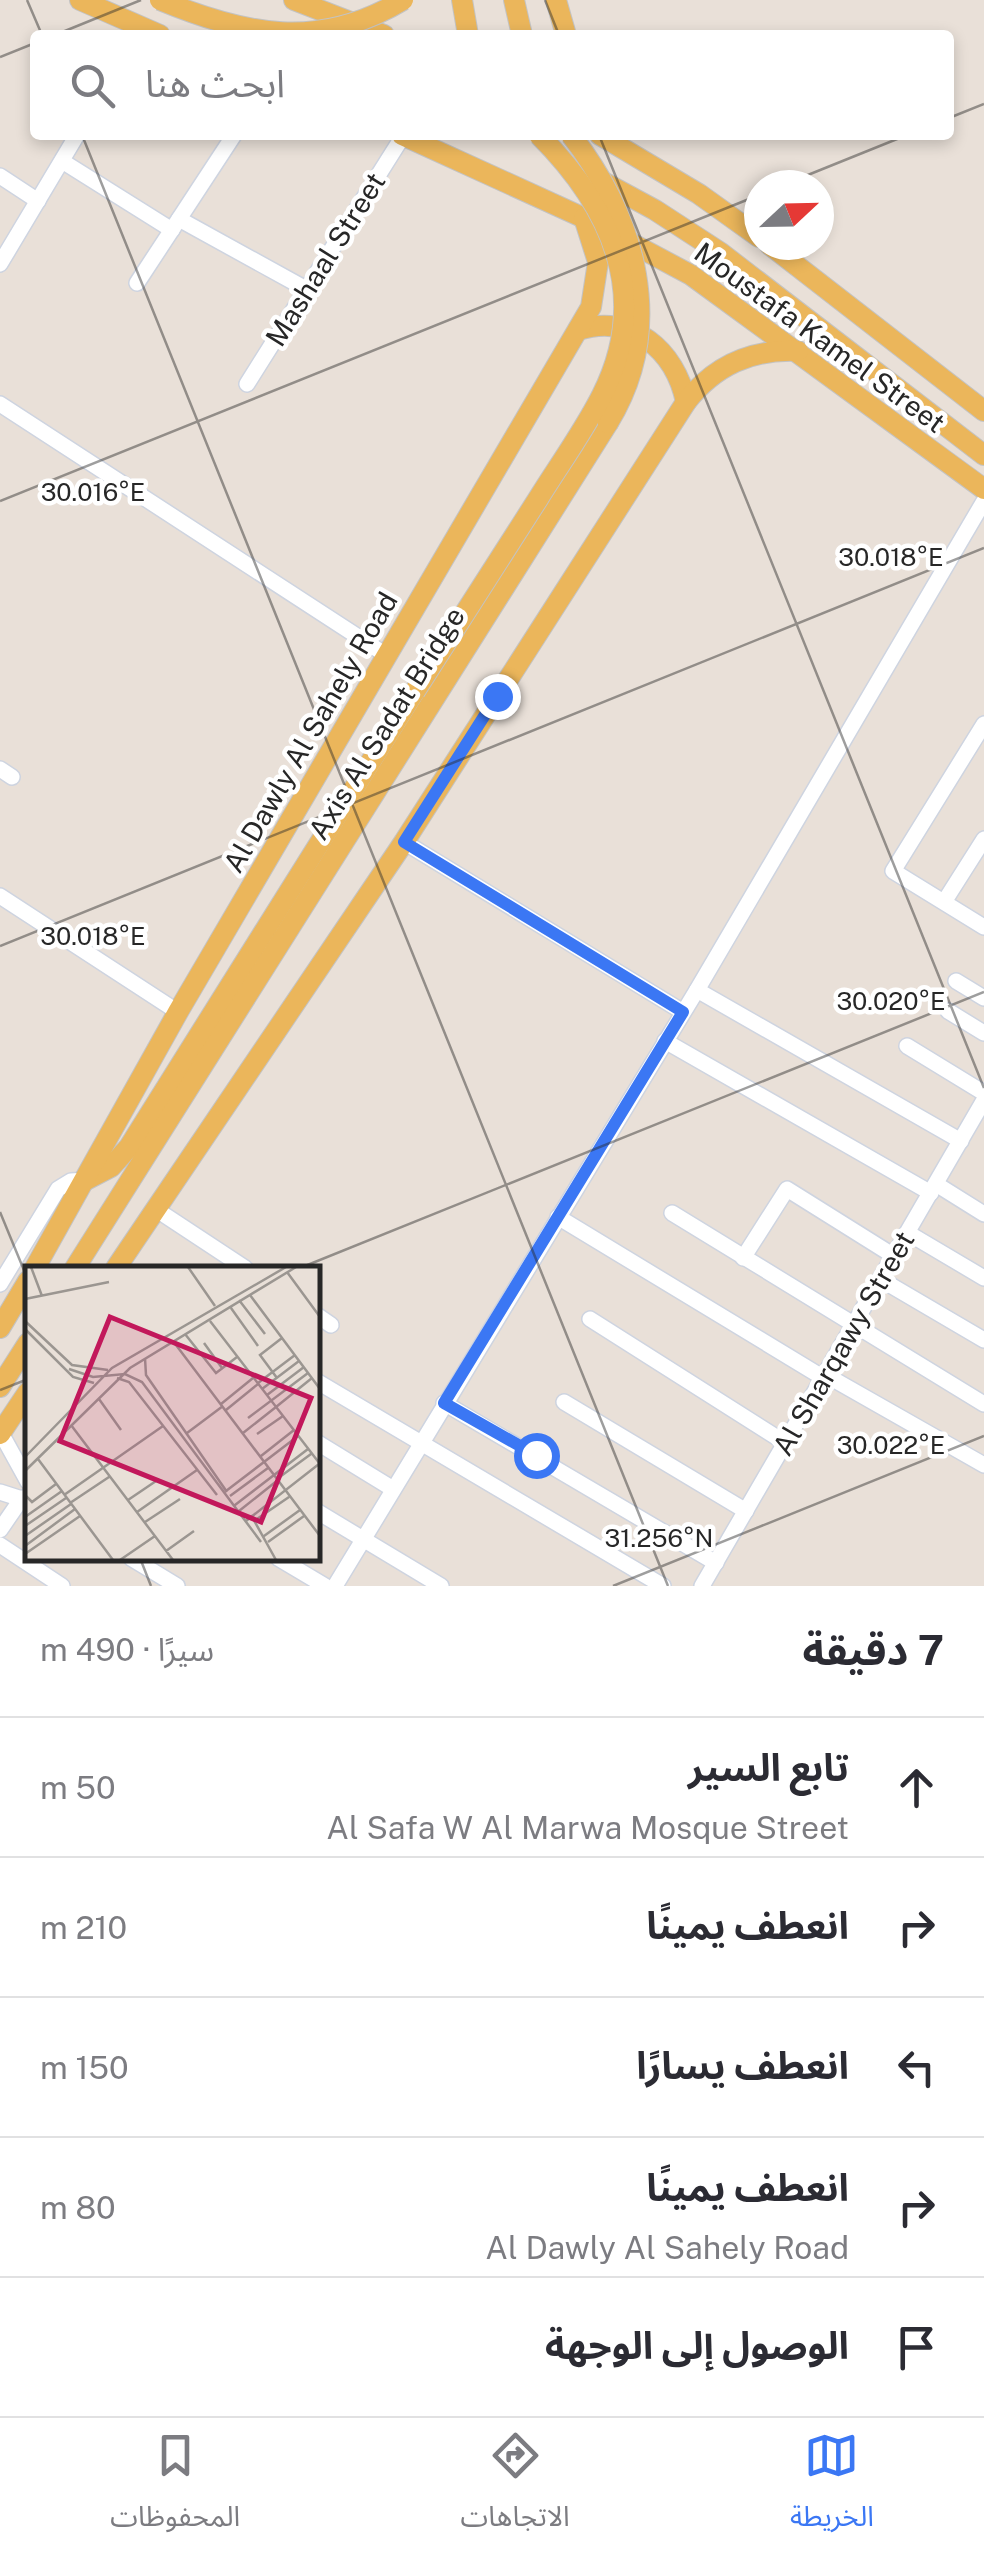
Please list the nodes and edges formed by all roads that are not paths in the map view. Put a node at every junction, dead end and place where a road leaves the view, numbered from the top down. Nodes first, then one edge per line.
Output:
1 (80, 0) edge
2 (160, 0) edge
3 (330, 0) edge
4 (403, 0) edge
5 (462, 0) edge
6 (514, 0) edge
7 (556, 0) edge
8 (299, 2) edge
9 (142, 30) edge
10 (252, 30) edge
11 (305, 30) edge
12 (371, 30) edge
13 (467, 30) edge
14 (521, 30) edge
15 (565, 30) edge
16 (75, 140) edge
17 (231, 140) edge
18 (399, 140) edge
19 (413, 140) edge
20 (543, 140) edge
21 (574, 140) edge
22 (610, 140) edge
23 (625, 140) edge
24 (638, 155) junction
25 (62, 162) junction
26 (570, 166) junction
27 (5, 179) edge
28 (0, 199) edge
29 (38, 201) junction
30 (584, 218) junction
31 (176, 225) junction
32 (744, 227) edge
33 (2, 255) edge
34 (789, 260) edge
35 (137, 283) dead end
36 (306, 288) junction
37 (578, 330) junction
38 (798, 350) junction
39 (246, 384) dead end
40 (686, 402) junction
41 (0, 404) edge
42 (984, 411) edge
43 (984, 455) edge
44 (984, 489) edge
45 (984, 501) edge
46 (386, 655) junction
47 (424, 697) junction
48 (984, 724) edge
49 (984, 840) edge
50 (404, 842) junction
51 (0, 896) edge
52 (944, 902) junction
53 (984, 927) edge
54 (956, 981) dead end
55 (697, 990) junction
56 (984, 998) edge
57 (948, 1011) dead end
58 (178, 1012) junction
59 (683, 1012) junction
60 (984, 1033) edge
61 (665, 1042) junction
62 (906, 1046) dead end
63 (984, 1093) edge
64 (984, 1100) edge
65 (964, 1134) junction
66 (984, 1137) edge
67 (86, 1180) junction
68 (934, 1188) junction
69 (157, 1210) junction
70 (672, 1213) dead end
71 (984, 1214) edge
72 (558, 1217) junction
73 (908, 1233) junction
74 (894, 1256) junction
75 (743, 1258) junction
76 (36, 1266) edge
77 (75, 1266) edge
78 (120, 1266) edge
79 (243, 1266) edge
80 (880, 1278) junction
81 (984, 1278) edge
82 (0, 1284) edge
83 (25, 1286) edge
84 (590, 1319) dead end
85 (2, 1322) edge
86 (852, 1327) junction
87 (984, 1340) edge
88 (25, 1348) edge
89 (823, 1376) junction
90 (320, 1383) edge
91 (0, 1386) edge
92 (24, 1402) edge
93 (564, 1402) dead end
94 (444, 1403) junction
95 (984, 1404) edge
96 (0, 1434) edge
97 (421, 1442) junction
98 (784, 1442) junction
99 (320, 1444) edge
100 (984, 1465) edge
101 (25, 1477) edge
102 (392, 1489) junction
103 (0, 1492) edge
104 (25, 1499) edge
105 (746, 1511) junction
106 (320, 1513) edge
107 (0, 1530) edge
108 (364, 1538) junction
109 (0, 1544) edge
110 (25, 1561) edge
111 (25, 1561) edge
112 (136, 1561) edge
113 (283, 1561) edge
114 (716, 1563) junction
115 (338, 1581) edge
116 (62, 1586) edge
117 (178, 1586) edge
118 (325, 1586) edge
119 (357, 1586) edge
120 (441, 1586) edge
121 (663, 1586) edge
122 (702, 1586) edge

1 - 9 main road
2 - 10 main road, bridge
3 - 8 main road
4 - 11 main road, bridge
5 - 13 main road
6 - 14 main road
7 - 15 main road
8 - 12 main road
16 - 25 street
17 - 31 street
18 - 36 street, Mashaal Street
19 - 30 main road, Moustafa Kamel Street
20 - 26 main road, Axis Al Sadat Bridge, bridge
21 - 47 main road, Axis Al Sadat Bridge, bridge
22 - 24 main road, Moustafa Kamel Street
23 - 24 main road
24 - 32 main road, Moustafa Kamel Street
25 - 29 street
25 - 31 street
26 - 43 main road, Axis Al Sadat Bridge, bridge
26 - 47 main road, Axis Al Sadat Bridge, bridge
27 - 28 street
27 - 29 street
29 - 33 street
30 - 37 main road, Al Dawly Al Sahely Road
30 - 38 main road, Moustafa Kamel Street
31 - 35 street
31 - 36 street
34 - 42 main road, Moustafa Kamel Street
36 - 39 street, Mashaal Street
37 - 40 main road
37 - 46 main road, Al Dawly Al Sahely Road
38 - 40 main road
38 - 44 main road, Moustafa Kamel Street
40 - 50 main road
41 - 46 street
45 - 55 street
46 - 58 main road, Al Dawly Al Sahely Road
47 - 67 main road, Axis Al Sadat Bridge
47 - 77 main road, Axis Al Sadat Bridge
48 - 52 street
49 - 52 street
50 - 59 street
50 - 69 main road
51 - 58 street
52 - 53 street
54 - 56 street
55 - 59 street
55 - 65 street
57 - 60 street
58 - 67 main road, Al Dawly Al Sahely Road
59 - 61 street
61 - 68 street
61 - 72 street
62 - 63 street
64 - 65 street, Al Sharqawy Street
65 - 66 street
65 - 68 street, Al Sharqawy Street
67 - 76 main road, Al Dawly Al Sahely Road
67 - 82 street
68 - 71 street
68 - 73 street, Al Sharqawy Street
69 - 78 main road
69 - 79 street
70 - 75 street
72 - 89 street
72 - 94 street
73 - 74 street, Al Sharqawy Street
73 - 81 street
74 - 75 street
74 - 80 street, Al Sharqawy Street
75 - 86 street
80 - 86 street, Al Sharqawy Street
80 - 87 street
83 - 85 main road
84 - 98 street
86 - 89 street, Al Sharqawy Street
86 - 95 street
88 - 91 main road
89 - 98 street, Al Sharqawy Street
89 - 100 street
90 - 97 street
92 - 96 main road
93 - 105 street
94 - 97 street
94 - 114 street
96 - 101 street
97 - 102 street
97 - 121 street
98 - 105 street, Al Sharqawy Street
99 - 102 street
102 - 108 street
103 - 104 street
104 - 107 street
105 - 114 street, Al Sharqawy Street
106 - 108 street
108 - 115 street
108 - 120 street
109 - 110 street
111 - 116 street
112 - 117 street
113 - 118 street
114 - 122 street, Al Sharqawy Street
115 - 119 street

